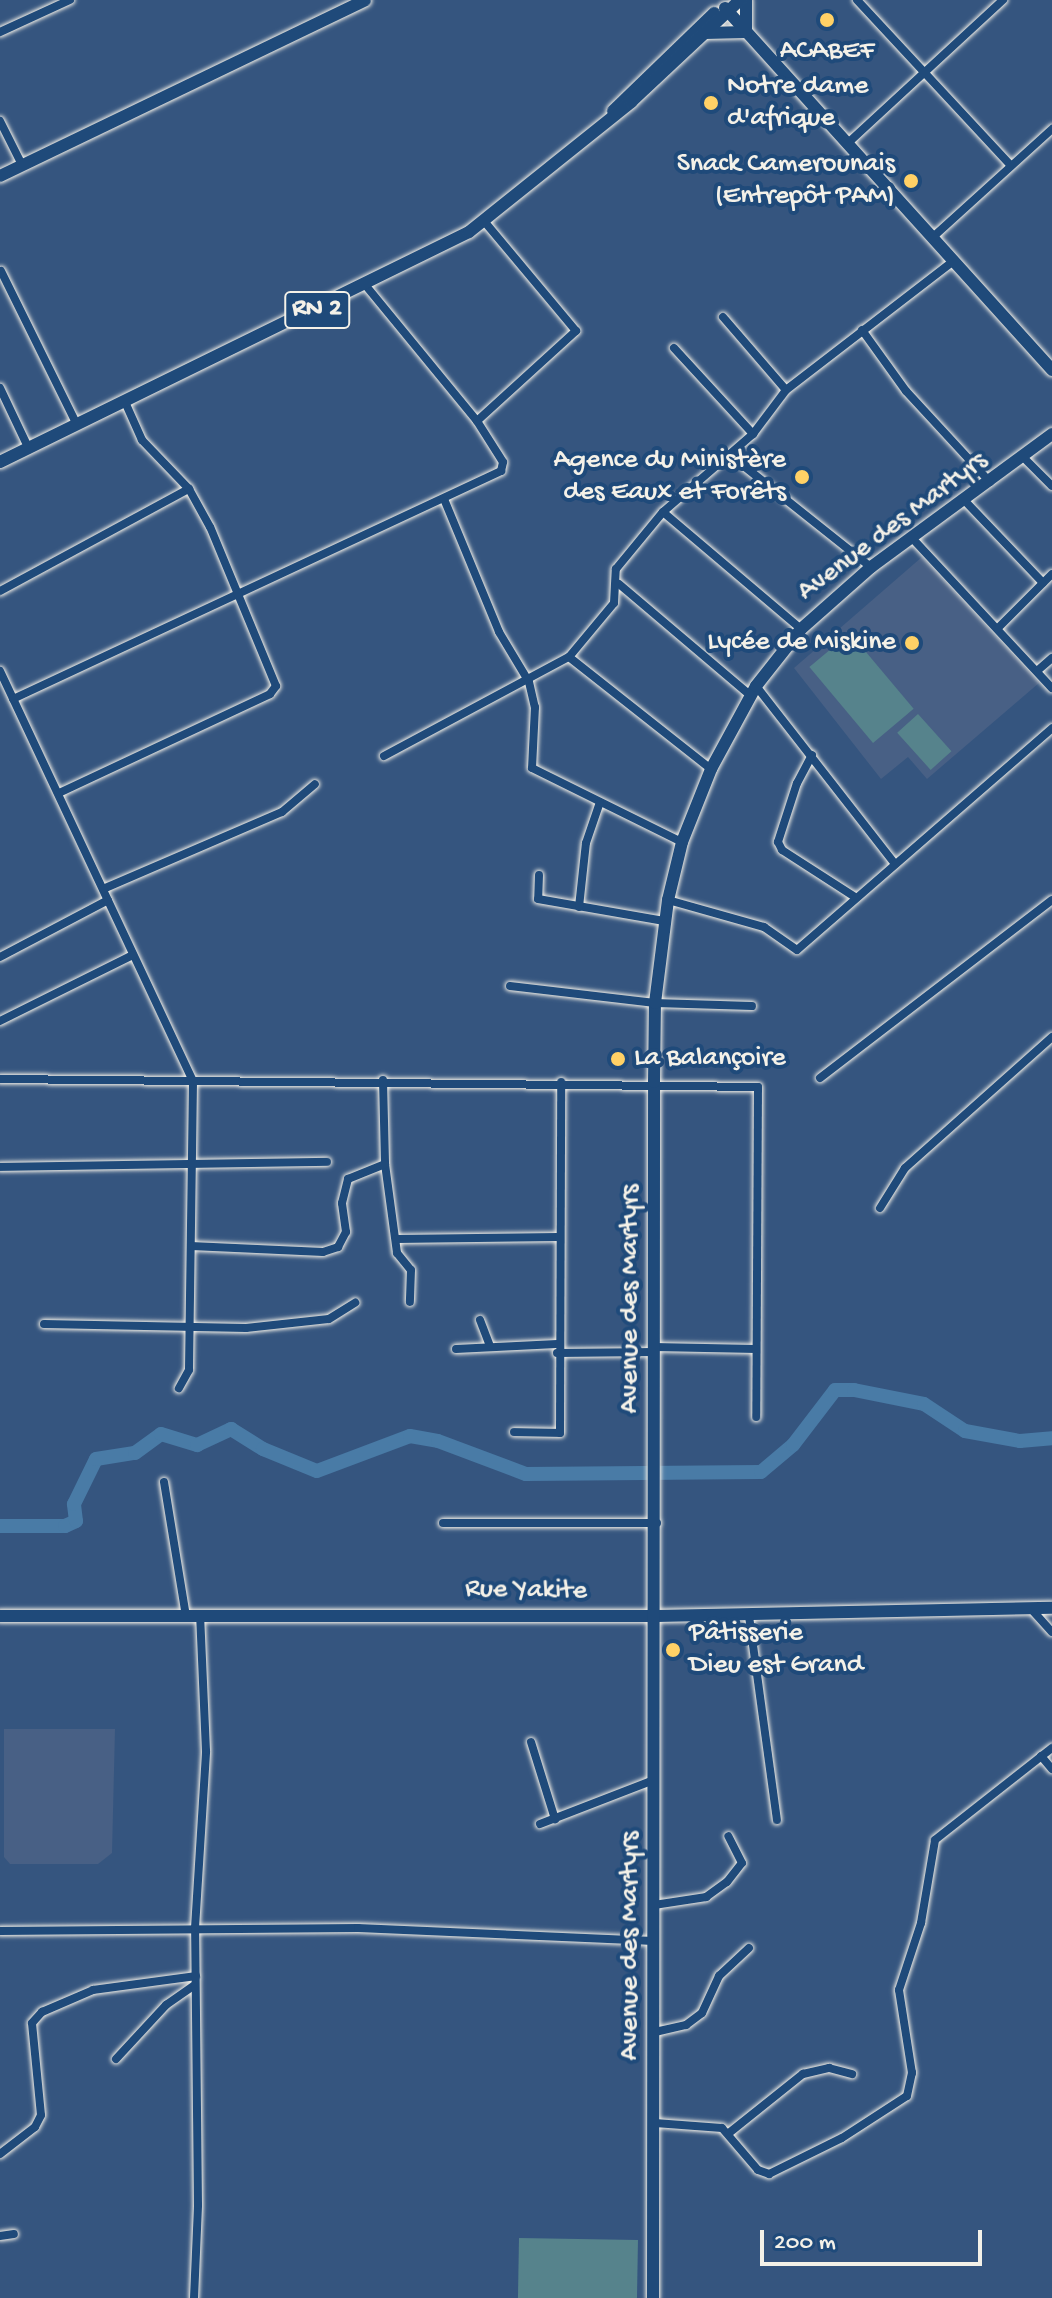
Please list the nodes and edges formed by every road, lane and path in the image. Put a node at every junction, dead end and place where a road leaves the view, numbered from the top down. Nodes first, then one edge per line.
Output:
1 (70, 0) edge
2 (365, 0) edge
3 (743, 0) edge
4 (857, 0) edge
5 (1003, 0) edge
6 (724, 4) edge
7 (0, 32) edge
8 (746, 32) junction
9 (705, 33) junction
10 (925, 73) junction
11 (609, 117) junction
12 (0, 121) edge
13 (1052, 129) edge
14 (848, 143) junction
15 (22, 165) junction
16 (1011, 166) junction
17 (0, 176) edge
18 (485, 222) junction
19 (933, 237) junction
20 (955, 260) junction
21 (1, 271) edge
22 (366, 286) junction
23 (723, 317) dead end
24 (862, 330) junction
25 (674, 348) dead end
26 (1052, 370) edge
27 (0, 388) edge
28 (786, 390) junction
29 (125, 402) junction
30 (477, 421) junction
31 (77, 425) junction
32 (753, 434) junction
33 (1052, 434) edge
34 (1052, 443) edge
35 (29, 449) junction
36 (730, 455) junction
37 (1030, 455) junction
38 (0, 462) edge
39 (991, 482) junction
40 (1052, 486) edge
41 (189, 489) junction
42 (444, 499) junction
43 (965, 501) junction
44 (663, 512) junction
45 (912, 538) junction
46 (871, 567) junction
47 (1052, 574) edge
48 (1043, 583) junction
49 (619, 584) junction
50 (240, 589) junction
51 (0, 591) edge
52 (998, 628) junction
53 (801, 629) junction
54 (569, 657) junction
55 (1052, 658) edge
56 (0, 671) edge
57 (1037, 671) junction
58 (529, 682) junction
59 (1052, 688) edge
60 (4, 689) edge
61 (753, 691) junction
62 (13, 699) junction
63 (1052, 728) edge
64 (812, 755) junction
65 (384, 756) dead end
66 (711, 769) junction
67 (315, 784) dead end
68 (59, 793) junction
69 (600, 802) junction
70 (682, 842) junction
71 (895, 864) junction
72 (539, 875) dead end
73 (103, 889) junction
74 (855, 897) junction
75 (108, 900) junction
76 (668, 900) junction
77 (1052, 900) edge
78 (579, 907) junction
79 (664, 921) junction
80 (133, 955) junction
81 (0, 957) edge
82 (510, 986) dead end
83 (655, 1003) junction
84 (752, 1006) dead end
85 (0, 1021) edge
86 (1052, 1037) edge
87 (820, 1078) dead end
88 (0, 1079) edge
89 (383, 1080) junction
90 (193, 1082) junction
91 (561, 1082) junction
92 (654, 1082) junction
93 (327, 1162) dead end
94 (385, 1164) junction
95 (0, 1167) edge
96 (192, 1168) junction
97 (880, 1208) dead end
98 (558, 1237) junction
99 (396, 1239) junction
100 (191, 1246) junction
101 (410, 1302) dead end
102 (355, 1303) dead end
103 (480, 1320) dead end
104 (44, 1324) dead end
105 (191, 1324) junction
106 (490, 1346) junction
107 (456, 1349) dead end
108 (557, 1349) junction
109 (756, 1349) junction
110 (654, 1350) junction
111 (179, 1388) dead end
112 (756, 1417) dead end
113 (514, 1432) dead end
114 (164, 1482) dead end
115 (443, 1523) dead end
116 (657, 1523) junction
117 (1052, 1608) edge
118 (1033, 1611) junction
119 (0, 1616) edge
120 (186, 1616) junction
121 (200, 1616) junction
122 (657, 1616) junction
123 (749, 1616) junction
124 (1052, 1632) edge
125 (531, 1742) dead end
126 (1052, 1748) edge
127 (1041, 1756) junction
128 (1052, 1769) edge
129 (655, 1780) junction
130 (555, 1819) junction
131 (777, 1820) dead end
132 (540, 1824) dead end
133 (728, 1836) dead end
134 (654, 1905) junction
135 (195, 1928) junction
136 (0, 1931) edge
137 (654, 1941) junction
138 (749, 1948) dead end
139 (196, 1980) junction
140 (655, 2032) junction
141 (116, 2059) dead end
142 (852, 2074) dead end
143 (655, 2123) junction
144 (729, 2133) junction
145 (0, 2154) edge
146 (14, 2234) dead end
147 (0, 2236) edge
148 (194, 2298) edge
149 (653, 2298) edge

1 - 7 street
2 - 15 main road
3 - 6 main road, RN 2
3 - 8 main road
4 - 10 street
5 - 10 street
6 - 8 main road
6 - 9 main road, RN 2
6 - 11 main road, RN 2
8 - 9 main road
8 - 14 main road
9 - 11 main road, RN 2
10 - 14 street
10 - 16 street
11 - 18 main road, RN 2
12 - 15 street
13 - 16 street
14 - 19 main road
15 - 17 main road
16 - 19 street
18 - 22 main road, RN 2
18 - 30 street
19 - 20 main road
20 - 24 street
20 - 26 main road
21 - 31 street
22 - 29 main road, RN 2
22 - 30 street
23 - 28 street
24 - 28 street
24 - 39 street
25 - 32 street
27 - 35 street
28 - 32 street
29 - 31 main road, RN 2
29 - 41 street
30 - 42 street
31 - 35 main road, RN 2
32 - 36 street
33 - 37 main road, Avenue des Martyrs
34 - 37 main road, Avenue des Martyrs
35 - 38 main road, RN 2
36 - 44 street
36 - 46 street
37 - 39 main road, Avenue des Martyrs
37 - 40 street
39 - 43 main road, Avenue des Martyrs
41 - 50 street
41 - 51 street
42 - 50 street
42 - 58 street
43 - 45 main road, Avenue des Martyrs
43 - 48 street
44 - 49 street
44 - 53 street
45 - 46 main road, Avenue des Martyrs
45 - 52 street
46 - 53 main road, Avenue des Martyrs
47 - 48 street
48 - 52 street
49 - 54 street
49 - 61 street
50 - 62 street
50 - 68 street
52 - 57 street
53 - 61 main road, Avenue des Martyrs
54 - 58 street
54 - 66 street
55 - 57 street
56 - 60 street
57 - 59 street
58 - 65 street
58 - 69 street
60 - 62 street
61 - 64 street
61 - 66 main road, Avenue des Martyrs
62 - 68 street
63 - 71 street
64 - 71 street
64 - 74 street
66 - 70 main road, Avenue des Martyrs
67 - 73 street
68 - 73 street
69 - 70 street
69 - 78 street
70 - 76 main road, Avenue des Martyrs
71 - 74 street
72 - 78 street
73 - 75 street
74 - 76 street
75 - 80 street
75 - 81 street
76 - 79 main road, Avenue des Martyrs
77 - 87 street
78 - 79 street
79 - 83 main road, Avenue des Martyrs
80 - 85 street
80 - 90 street
82 - 83 street
83 - 84 street
83 - 92 main road, Avenue des Martyrs
86 - 97 street
88 - 90 street
89 - 90 street
89 - 91 street
89 - 94 street
90 - 96 street
91 - 92 street
91 - 98 street
92 - 109 street
92 - 110 main road, Avenue des Martyrs
93 - 96 street
94 - 99 street
94 - 100 street
95 - 96 street
96 - 100 street
98 - 99 street
98 - 108 street
99 - 101 street
100 - 105 street
102 - 105 street
103 - 106 street
104 - 105 street
105 - 111 street
106 - 107 street
106 - 108 street
108 - 110 street
108 - 113 street
109 - 110 street
109 - 112 street
110 - 116 main road, Avenue des Martyrs
114 - 120 street
115 - 116 street
116 - 122 main road, Avenue des Martyrs
117 - 118 main road, Rue Yakite
118 - 123 main road, Rue Yakite
118 - 124 street
119 - 120 main road, Rue Yakite
120 - 121 main road, Rue Yakite
121 - 122 main road, Rue Yakite
121 - 135 street
122 - 123 main road, Rue Yakite
122 - 129 main road, Avenue des Martyrs
123 - 131 street
125 - 130 street
126 - 127 street
127 - 128 street
127 - 144 street
129 - 130 street
129 - 134 main road, Avenue des Martyrs
130 - 132 street
133 - 134 street
134 - 137 main road, Avenue des Martyrs
135 - 136 street
135 - 137 street
135 - 139 street
137 - 140 main road, Avenue des Martyrs
138 - 140 street
139 - 141 street
139 - 145 street
139 - 148 street
140 - 143 main road, Avenue des Martyrs
142 - 144 street
143 - 144 street
143 - 149 main road, Avenue des Martyrs
146 - 147 street

